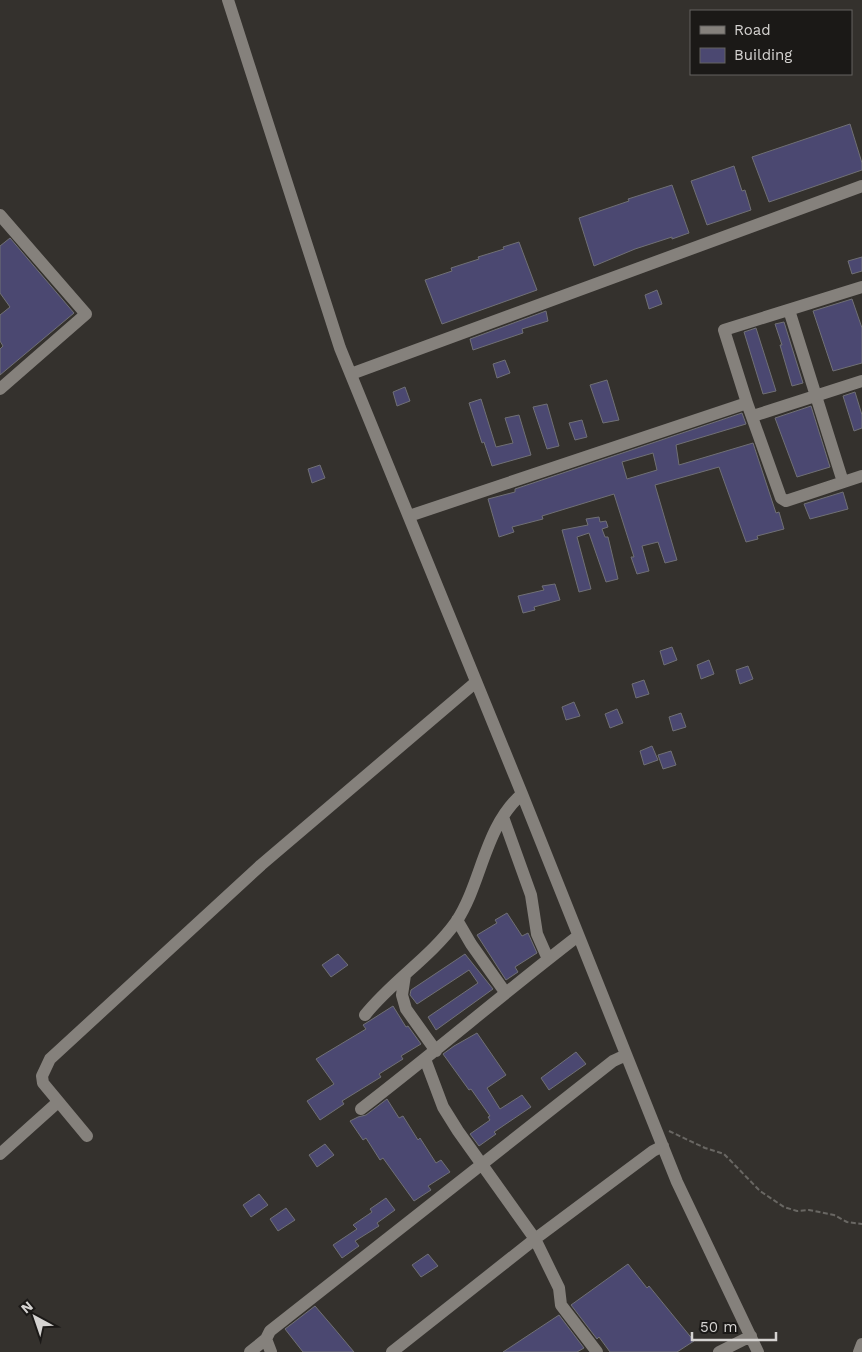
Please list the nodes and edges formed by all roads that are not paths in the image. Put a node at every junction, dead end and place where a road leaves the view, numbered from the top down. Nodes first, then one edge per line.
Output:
1 (228, 0) edge
2 (862, 186) edge
3 (2, 221) edge
4 (862, 287) edge
5 (789, 310) junction
6 (351, 374) junction
7 (862, 381) edge
8 (0, 388) edge
9 (816, 396) junction
10 (747, 403) junction
11 (753, 416) junction
12 (862, 476) edge
13 (844, 482) junction
14 (408, 516) junction
15 (476, 682) junction
16 (522, 794) junction
17 (503, 817) junction
18 (457, 920) junction
19 (578, 936) junction
20 (548, 959) junction
21 (405, 975) junction
22 (505, 992) junction
23 (366, 1015) dead end
24 (436, 1051) junction
25 (626, 1055) junction
26 (425, 1059) junction
27 (58, 1102) junction
28 (361, 1109) dead end
29 (87, 1136) dead end
30 (662, 1146) junction
31 (0, 1154) edge
32 (482, 1164) junction
33 (534, 1239) junction
34 (751, 1336) junction
35 (266, 1339) junction
36 (862, 1344) edge
37 (250, 1352) edge
38 (271, 1352) edge
39 (392, 1352) edge
40 (597, 1352) edge
41 (719, 1352) edge
42 (758, 1352) edge
43 (859, 1352) edge

1 - 6 street
2 - 6 street
3 - 8 street
4 - 5 street
5 - 9 street
5 - 10 street
6 - 14 street
7 - 9 street
9 - 11 street
9 - 13 street
10 - 11 street
10 - 14 street
11 - 13 street
12 - 13 street
14 - 15 street
15 - 16 street
15 - 27 street
16 - 17 street
16 - 19 street
17 - 18 street
17 - 20 street
18 - 21 street
18 - 22 street
19 - 20 street
19 - 25 street
20 - 22 street
21 - 23 street
21 - 24 street
22 - 24 street
24 - 26 street
25 - 30 street
25 - 32 street
26 - 28 street
26 - 32 street
27 - 29 street
27 - 31 street
30 - 33 street
30 - 34 street
32 - 33 street
32 - 35 street
33 - 39 street
33 - 40 street
34 - 41 street
34 - 42 street
35 - 37 street
35 - 38 street
36 - 43 street

